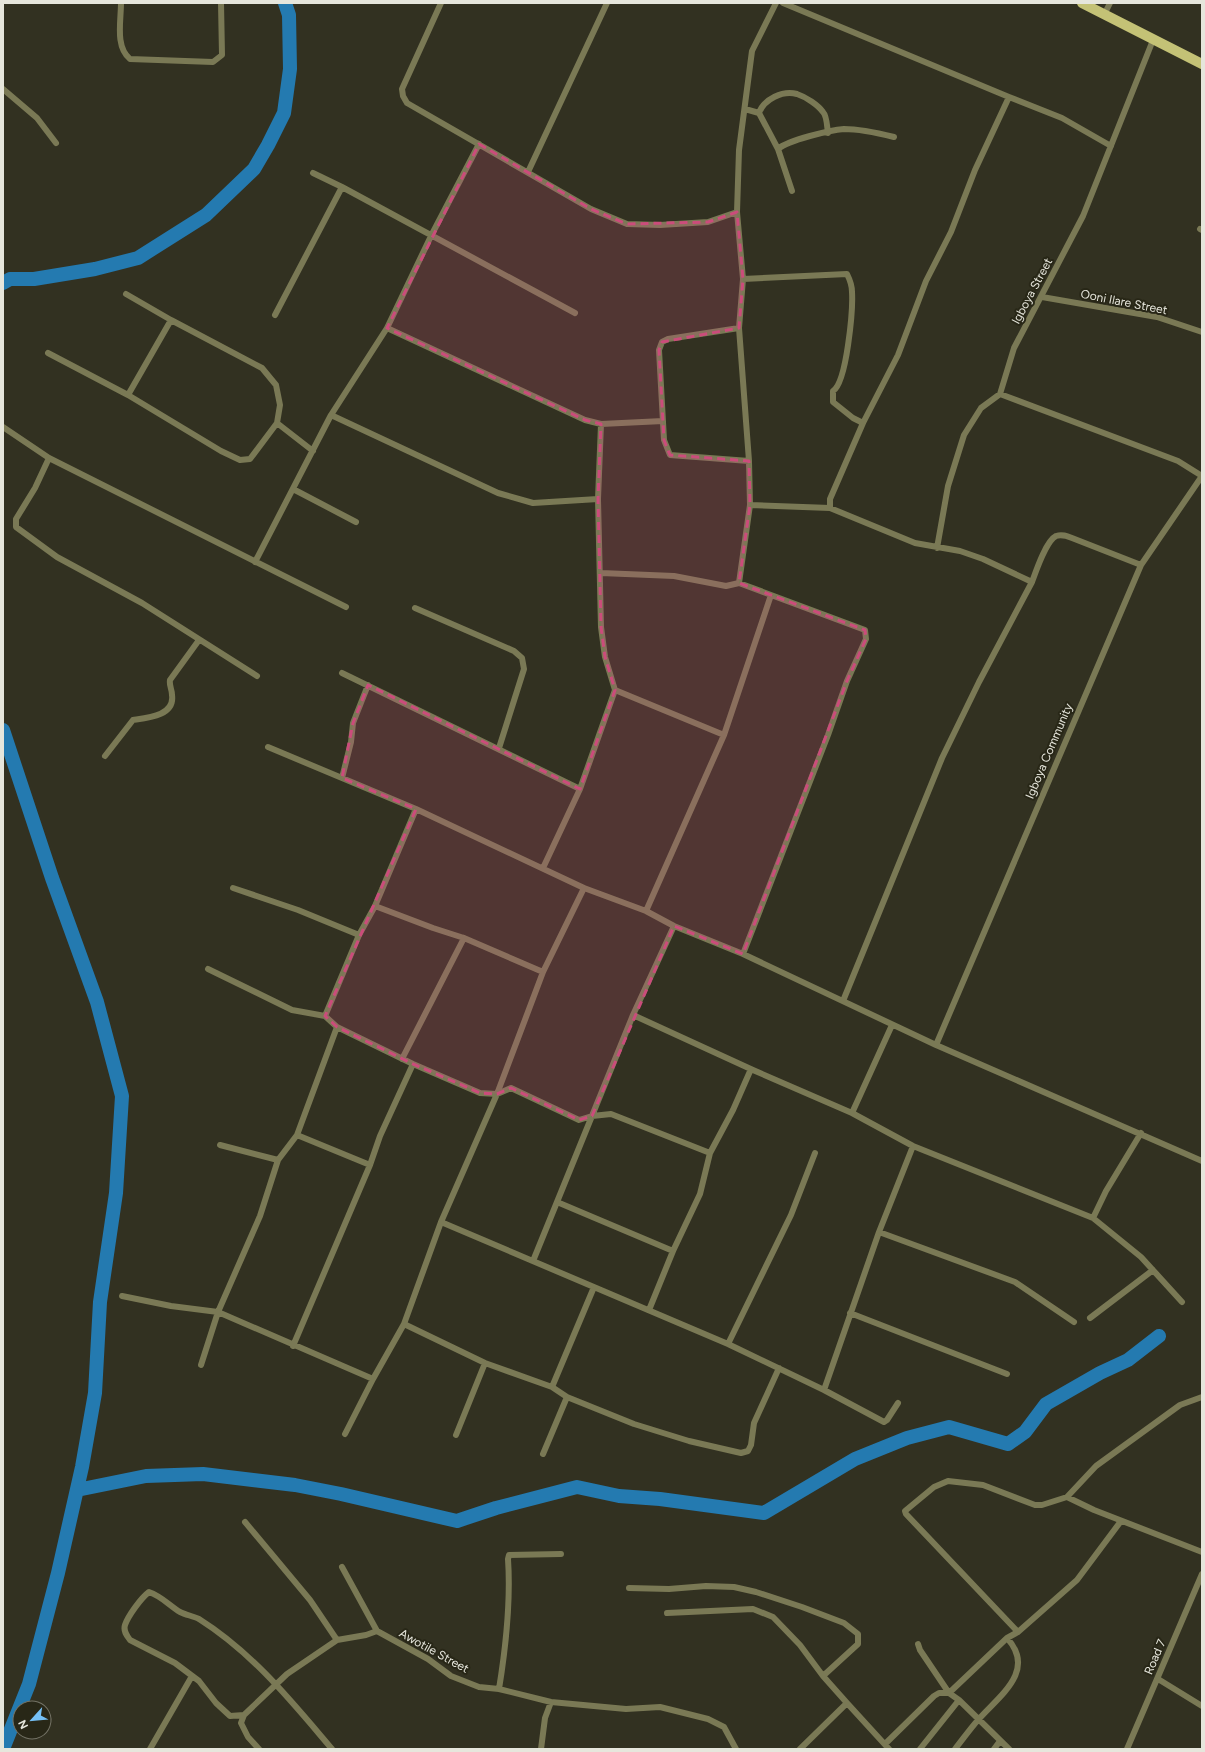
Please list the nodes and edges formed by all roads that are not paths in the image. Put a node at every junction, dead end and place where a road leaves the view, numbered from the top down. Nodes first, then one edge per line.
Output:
1 (121, 3) edge
2 (221, 3) edge
3 (441, 3) edge
4 (607, 3) edge
5 (783, 3) edge
6 (1082, 3) edge
7 (1110, 3) edge
8 (774, 4) edge
9 (1104, 15) junction
10 (1153, 40) junction
11 (1202, 64) edge
12 (3, 89) edge
13 (1009, 97) junction
14 (745, 109) junction
15 (759, 113) junction
16 (828, 133) junction
17 (894, 137) dead end
18 (56, 143) dead end
19 (479, 144) junction
20 (1111, 146) junction
21 (778, 149) junction
22 (528, 172) junction
23 (313, 173) dead end
24 (342, 187) junction
25 (792, 191) dead end
26 (737, 212) junction
27 (431, 236) junction
28 (743, 279) junction
29 (126, 294) dead end
30 (1042, 297) junction
31 (575, 312) dead end
32 (275, 315) dead end
33 (171, 320) junction
34 (387, 328) junction
35 (739, 328) junction
36 (1202, 332) edge
37 (48, 353) dead end
38 (1000, 394) junction
39 (128, 395) junction
40 (332, 415) junction
41 (663, 421) junction
42 (277, 423) junction
43 (863, 423) junction
44 (601, 424) junction
45 (3, 426) edge
46 (313, 451) junction
47 (49, 458) junction
48 (749, 462) junction
49 (1202, 476) edge
50 (293, 489) junction
51 (598, 499) junction
52 (750, 505) junction
53 (830, 508) junction
54 (356, 522) dead end
55 (937, 548) junction
56 (255, 562) junction
57 (1140, 565) junction
58 (601, 573) junction
59 (1032, 582) junction
60 (739, 583) junction
61 (771, 595) junction
62 (346, 607) dead end
63 (415, 608) dead end
64 (199, 640) junction
65 (342, 673) dead end
66 (257, 676) dead end
67 (368, 685) junction
68 (615, 690) junction
69 (724, 735) junction
70 (268, 746) dead end
71 (498, 748) junction
72 (105, 756) dead end
73 (342, 778) junction
74 (580, 788) junction
75 (416, 809) junction
76 (543, 868) junction
77 (233, 888) dead end
78 (584, 888) junction
79 (375, 906) junction
80 (646, 911) junction
81 (674, 926) junction
82 (360, 936) junction
83 (464, 938) junction
84 (743, 954) junction
85 (208, 969) dead end
86 (543, 972) junction
87 (843, 1001) junction
88 (633, 1015) junction
89 (325, 1016) junction
90 (892, 1024) junction
91 (337, 1027) junction
92 (936, 1045) junction
93 (402, 1059) junction
94 (413, 1064) junction
95 (751, 1069) junction
96 (497, 1094) junction
97 (852, 1113) junction
98 (592, 1116) junction
99 (1141, 1133) junction
100 (297, 1135) junction
101 (220, 1145) dead end
102 (913, 1146) junction
103 (710, 1153) junction
104 (814, 1153) dead end
105 (278, 1160) junction
106 (1202, 1161) edge
107 (370, 1165) junction
108 (557, 1202) junction
109 (1093, 1218) junction
110 (441, 1222) junction
111 (879, 1232) junction
112 (673, 1251) junction
113 (533, 1261) junction
114 (1153, 1270) junction
115 (594, 1287) junction
116 (122, 1296) dead end
117 (1182, 1302) dead end
118 (649, 1310) junction
119 (218, 1312) junction
120 (850, 1313) junction
121 (1090, 1318) dead end
122 (1074, 1322) dead end
123 (404, 1324) junction
124 (728, 1344) junction
125 (293, 1346) junction
126 (485, 1363) junction
127 (201, 1365) dead end
128 (779, 1368) junction
129 (1006, 1374) dead end
130 (373, 1379) junction
131 (552, 1387) junction
132 (824, 1390) junction
133 (567, 1397) junction
134 (1202, 1397) edge
135 (898, 1403) dead end
136 (345, 1434) dead end
137 (456, 1435) dead end
138 (543, 1454) dead end
139 (1067, 1497) junction
140 (1121, 1521) junction
141 (245, 1522) dead end
142 (1202, 1552) edge
143 (561, 1554) dead end
144 (342, 1567) dead end
145 (1202, 1574) edge
146 (629, 1588) dead end
147 (667, 1613) dead end
148 (377, 1631) junction
149 (1018, 1632) junction
150 (1007, 1638) junction
151 (337, 1640) junction
152 (918, 1644) dead end
153 (192, 1676) junction
154 (823, 1676) junction
155 (1158, 1678) junction
156 (276, 1684) junction
157 (499, 1689) junction
158 (949, 1692) junction
159 (960, 1700) junction
160 (551, 1702) junction
161 (847, 1703) junction
162 (1202, 1706) edge
163 (244, 1714) junction
164 (978, 1720) junction
165 (1000, 1741) junction
166 (887, 1747) edge
167 (150, 1749) edge
168 (260, 1749) edge
169 (332, 1749) edge
170 (541, 1749) edge
171 (736, 1749) edge
172 (800, 1749) edge
173 (920, 1749) edge
174 (956, 1749) edge
175 (994, 1749) edge
176 (1009, 1749) edge
177 (1127, 1749) edge

1 - 2 street
3 - 19 street
4 - 22 street
5 - 8 street
5 - 13 street
6 - 9 main road
7 - 9 street
8 - 14 street
9 - 10 main road
10 - 11 main road
10 - 20 street, Igboya Street
12 - 18 street
13 - 20 street
13 - 43 street
14 - 15 street
14 - 26 street
15 - 16 street
15 - 21 street
16 - 17 street
16 - 21 street
19 - 22 street
19 - 27 street
20 - 30 street, Igboya Street
21 - 25 street
22 - 26 street
23 - 24 street
24 - 27 street
24 - 32 street
26 - 28 street
27 - 31 street
27 - 34 street
28 - 35 street
28 - 43 street
29 - 33 street
30 - 36 street, Ooni Ilare Street
30 - 38 street, Igboya Street
33 - 39 street
33 - 42 street
34 - 40 street
34 - 44 street
35 - 41 street
35 - 48 street
37 - 39 street
38 - 49 street
38 - 55 street
39 - 42 street
40 - 46 street
40 - 51 street
41 - 44 street
41 - 48 street
42 - 46 street
43 - 53 street
44 - 51 street
45 - 47 street
46 - 50 street
47 - 56 street
47 - 64 street
48 - 52 street
49 - 57 street, Igboya Community
50 - 54 street
50 - 56 street
51 - 58 street
52 - 53 street
52 - 60 street
53 - 55 street
55 - 59 street
56 - 62 street
57 - 59 street
57 - 92 street, Igboya Community
58 - 60 street
58 - 68 street
59 - 87 street
60 - 61 street
61 - 69 street
61 - 84 street
63 - 71 street
64 - 66 street
64 - 72 street
65 - 67 street
67 - 71 street
67 - 73 street
68 - 69 street
68 - 74 street
69 - 80 street
70 - 73 street
71 - 74 street
73 - 75 street
74 - 76 street
75 - 76 street
75 - 79 street
76 - 78 street
77 - 82 street
78 - 80 street
78 - 86 street
79 - 82 street
79 - 83 street
80 - 81 street
81 - 84 street
81 - 88 street
82 - 89 street
83 - 86 street
83 - 93 street
84 - 87 street
85 - 89 street
86 - 96 street
87 - 90 street
88 - 95 street
88 - 98 street
89 - 91 street
90 - 92 street
90 - 97 street
91 - 93 street
91 - 100 street
92 - 99 street
93 - 94 street
94 - 96 street
94 - 107 street
95 - 97 street
95 - 103 street
96 - 98 street
96 - 110 street
97 - 102 street
98 - 103 street
98 - 108 street
99 - 106 street
99 - 109 street
100 - 105 street
100 - 107 street
101 - 105 street
102 - 109 street
102 - 111 street
103 - 112 street
104 - 124 street
105 - 119 street
107 - 125 street
108 - 112 street
108 - 113 street
109 - 114 street
110 - 113 street
110 - 123 street
111 - 120 street
111 - 122 street
112 - 118 street
113 - 115 street
114 - 117 street
114 - 121 street
115 - 118 street
115 - 131 street
116 - 119 street
118 - 124 street
119 - 125 street
119 - 127 street
120 - 129 street
120 - 132 street
123 - 126 street
123 - 130 street
124 - 128 street
125 - 130 street
126 - 131 street
126 - 137 street
128 - 132 street
128 - 133 street
130 - 136 street
131 - 133 street
132 - 135 street
133 - 138 street
134 - 139 street
139 - 140 street
139 - 149 street
140 - 142 street
140 - 149 street
141 - 151 street
143 - 157 street
144 - 148 street
145 - 155 street, Road 7
146 - 154 street
147 - 154 street
148 - 151 street
148 - 157 street, Awotile Street
149 - 150 street
150 - 158 street
150 - 164 street
151 - 156 street
152 - 158 street
153 - 156 street
153 - 163 street
153 - 167 street
154 - 161 street
155 - 162 street
155 - 177 street, Road 7
156 - 163 street
156 - 169 street
157 - 160 street, Awotile Street
158 - 159 street
158 - 166 street
159 - 164 street
159 - 173 street
160 - 170 street
160 - 171 street, Awotile Street
161 - 166 street
161 - 172 street
163 - 168 street
164 - 165 street
164 - 174 street
165 - 175 street
165 - 176 street

